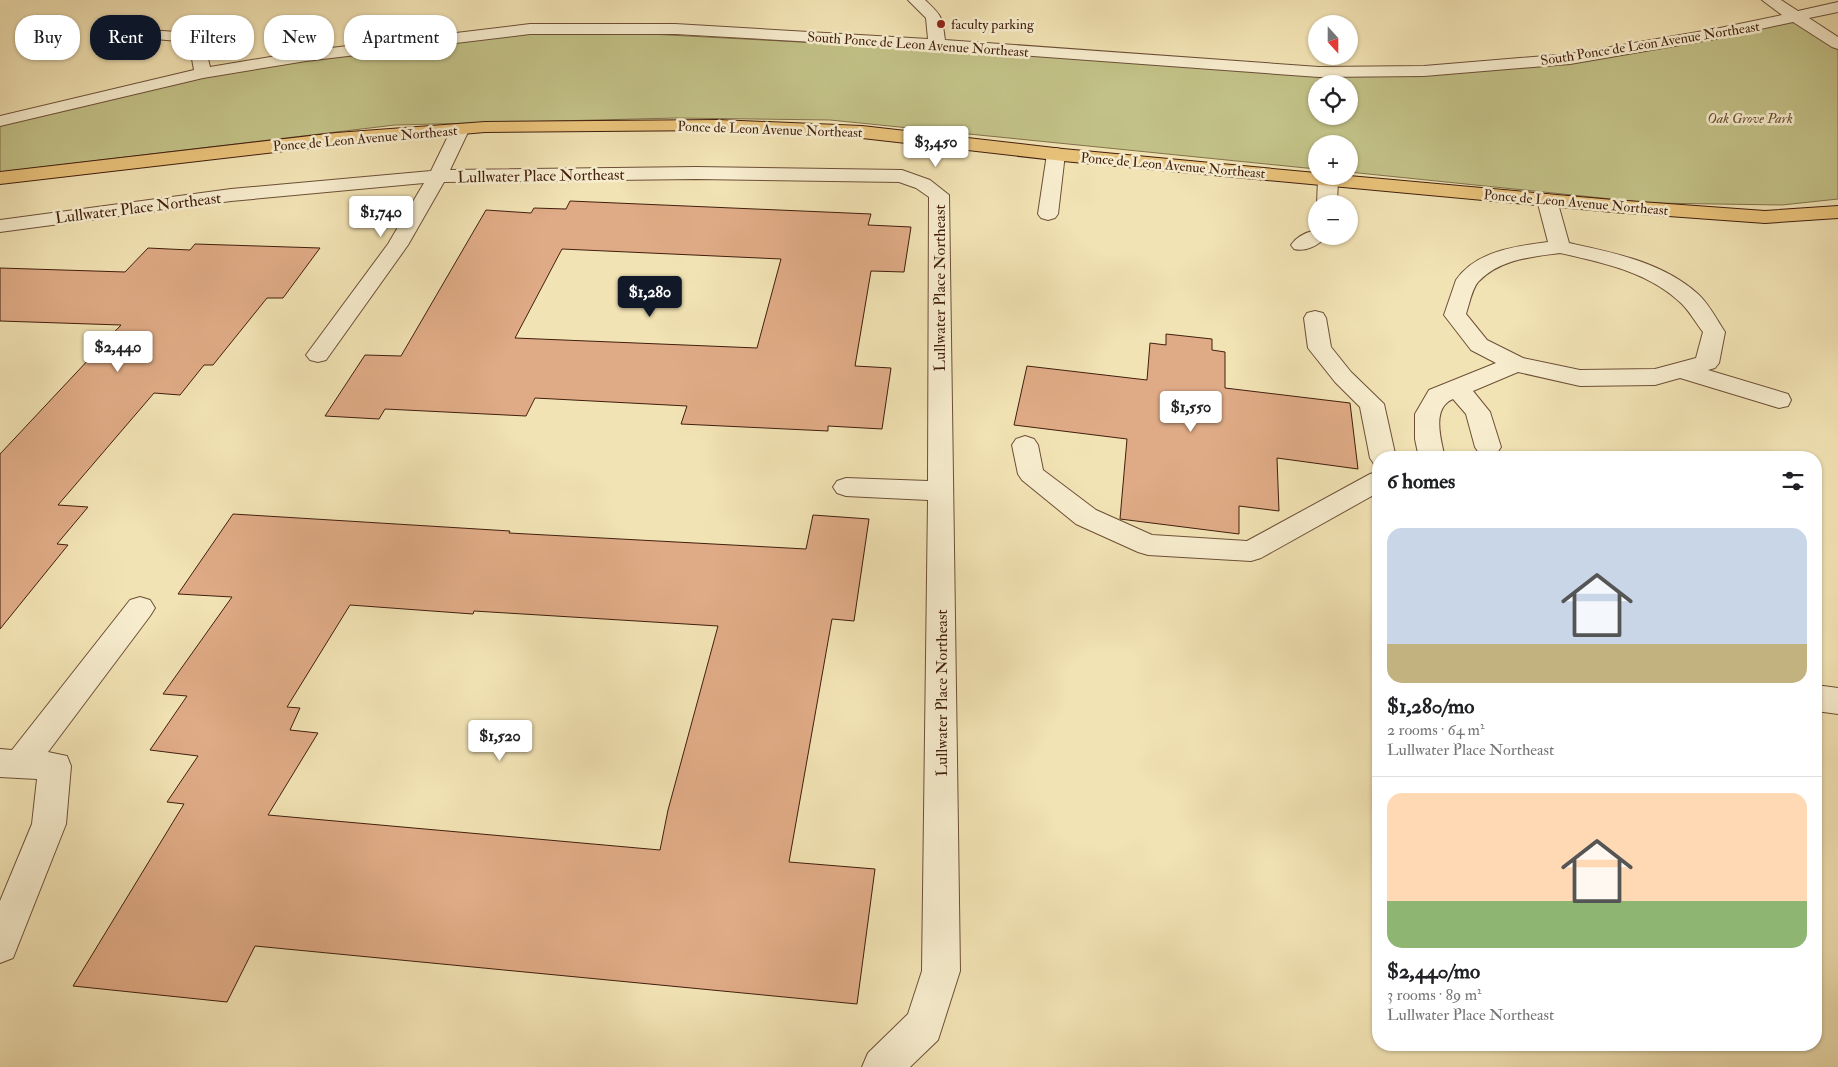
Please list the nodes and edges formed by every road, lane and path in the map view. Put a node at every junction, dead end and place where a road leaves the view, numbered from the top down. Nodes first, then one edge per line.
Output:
1 (916, 0) edge
2 (1770, 0) edge
3 (1838, 7) edge
4 (1797, 17) junction
5 (161, 35) edge
6 (937, 44) junction
7 (1838, 44) edge
8 (203, 73) junction
9 (0, 121) edge
10 (460, 130) junction
11 (1056, 154) junction
12 (438, 176) junction
13 (1308, 177) edge
14 (0, 178) edge
15 (1358, 182) edge
16 (1547, 200) junction
17 (1838, 212) edge
18 (1048, 214) dead end
19 (0, 226) edge
20 (1560, 248) junction
21 (1315, 318) dead end
22 (318, 355) dead end
23 (1516, 364) junction
24 (1681, 370) junction
25 (1456, 387) junction
26 (1779, 400) dead end
27 (1025, 445) dead end
28 (1488, 447) dead end
29 (1382, 451) edge
30 (1431, 451) edge
31 (1372, 484) edge
32 (846, 487) dead end
33 (940, 491) junction
34 (140, 608) dead end
35 (1822, 699) edge
36 (1838, 701) edge
37 (10, 764) edge
38 (0, 945) edge
39 (882, 1067) edge

1 - 6 street
2 - 4 street
3 - 4 street, South Ponce de Leon Avenue Northeast
4 - 6 street, South Ponce de Leon Avenue Northeast
4 - 7 street
5 - 8 street
6 - 8 street, South Ponce de Leon Avenue Northeast
8 - 9 street, South Ponce de Leon Avenue Northeast
10 - 11 highway, Ponce de Leon Avenue Northeast
10 - 12 street
10 - 14 highway, Ponce de Leon Avenue Northeast
11 - 13 highway, Ponce de Leon Avenue Northeast
11 - 18 street
12 - 19 street, Lullwater Place Northeast
12 - 22 street
12 - 33 street, Lullwater Place Northeast
15 - 16 highway, Ponce de Leon Avenue Northeast
16 - 17 highway, Ponce de Leon Avenue Northeast
16 - 20 street
20 - 23 street
20 - 24 street
21 - 29 street
23 - 24 street
23 - 25 street
24 - 26 street
25 - 28 street
25 - 30 street
27 - 31 street
32 - 33 street
33 - 39 street, Lullwater Place Northeast
34 - 37 street
35 - 36 street
37 - 38 street

